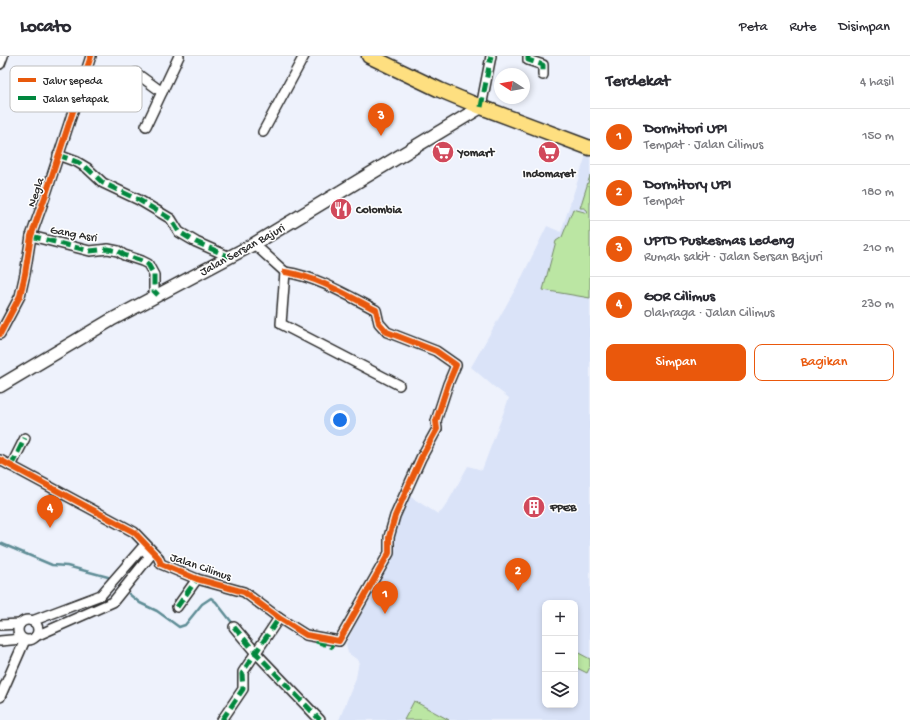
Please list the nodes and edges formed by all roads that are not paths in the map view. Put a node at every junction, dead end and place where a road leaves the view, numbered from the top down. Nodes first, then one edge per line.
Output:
1 (2, 56) edge
2 (91, 56) edge
3 (179, 56) edge
4 (304, 56) edge
5 (369, 56) edge
6 (491, 56) edge
7 (528, 56) edge
8 (0, 64) edge
9 (88, 66) edge
10 (543, 75) dead end
11 (142, 77) edge
12 (162, 92) junction
13 (481, 107) junction
14 (72, 112) edge
15 (146, 126) dead end
16 (262, 132) dead end
17 (590, 148) edge
18 (58, 155) junction
19 (31, 236) junction
20 (254, 244) junction
21 (230, 257) junction
22 (285, 272) junction
23 (158, 296) junction
24 (0, 334) edge
25 (399, 385) dead end
26 (0, 386) edge
27 (25, 438) dead end
28 (0, 460) edge
29 (11, 466) junction
30 (197, 579) junction
31 (177, 607) dead end
32 (279, 618) junction
33 (32, 621) junction
34 (20, 624) junction
35 (0, 625) edge
36 (234, 627) dead end
37 (306, 635) junction
38 (36, 636) junction
39 (24, 640) junction
40 (0, 641) edge
41 (333, 647) dead end
42 (256, 653) junction
43 (0, 697) edge
44 (222, 720) edge
45 (320, 720) edge

1 - 8 street
2 - 9 street, Negla
3 - 12 street
4 - 16 street
5 - 13 main road
6 - 13 street
7 - 10 street
11 - 12 street
12 - 15 street
13 - 17 main road
13 - 20 main road, Jalan Sersan Bajuri
14 - 18 street, Negla
18 - 19 street, Negla
18 - 21 street
19 - 23 street, Gang Asri
19 - 24 street, Negla
20 - 21 main road, Jalan Sersan Bajuri
20 - 22 street
21 - 23 main road, Jalan Sersan Bajuri
22 - 25 street
22 - 37 street, Jalan Cilimus
23 - 26 main road, Jalan Sersan Bajuri
27 - 29 street
28 - 29 street, Jalan Cilimus
29 - 30 street, Jalan Cilimus
30 - 31 street
30 - 32 street, Jalan Cilimus
32 - 37 street, Jalan Cilimus
32 - 42 street
33 - 34 street
33 - 38 street
33 - 38 street
34 - 35 street
34 - 39 street
36 - 42 street
37 - 41 street
38 - 39 street
39 - 40 street
39 - 43 street
42 - 44 street
42 - 45 street

